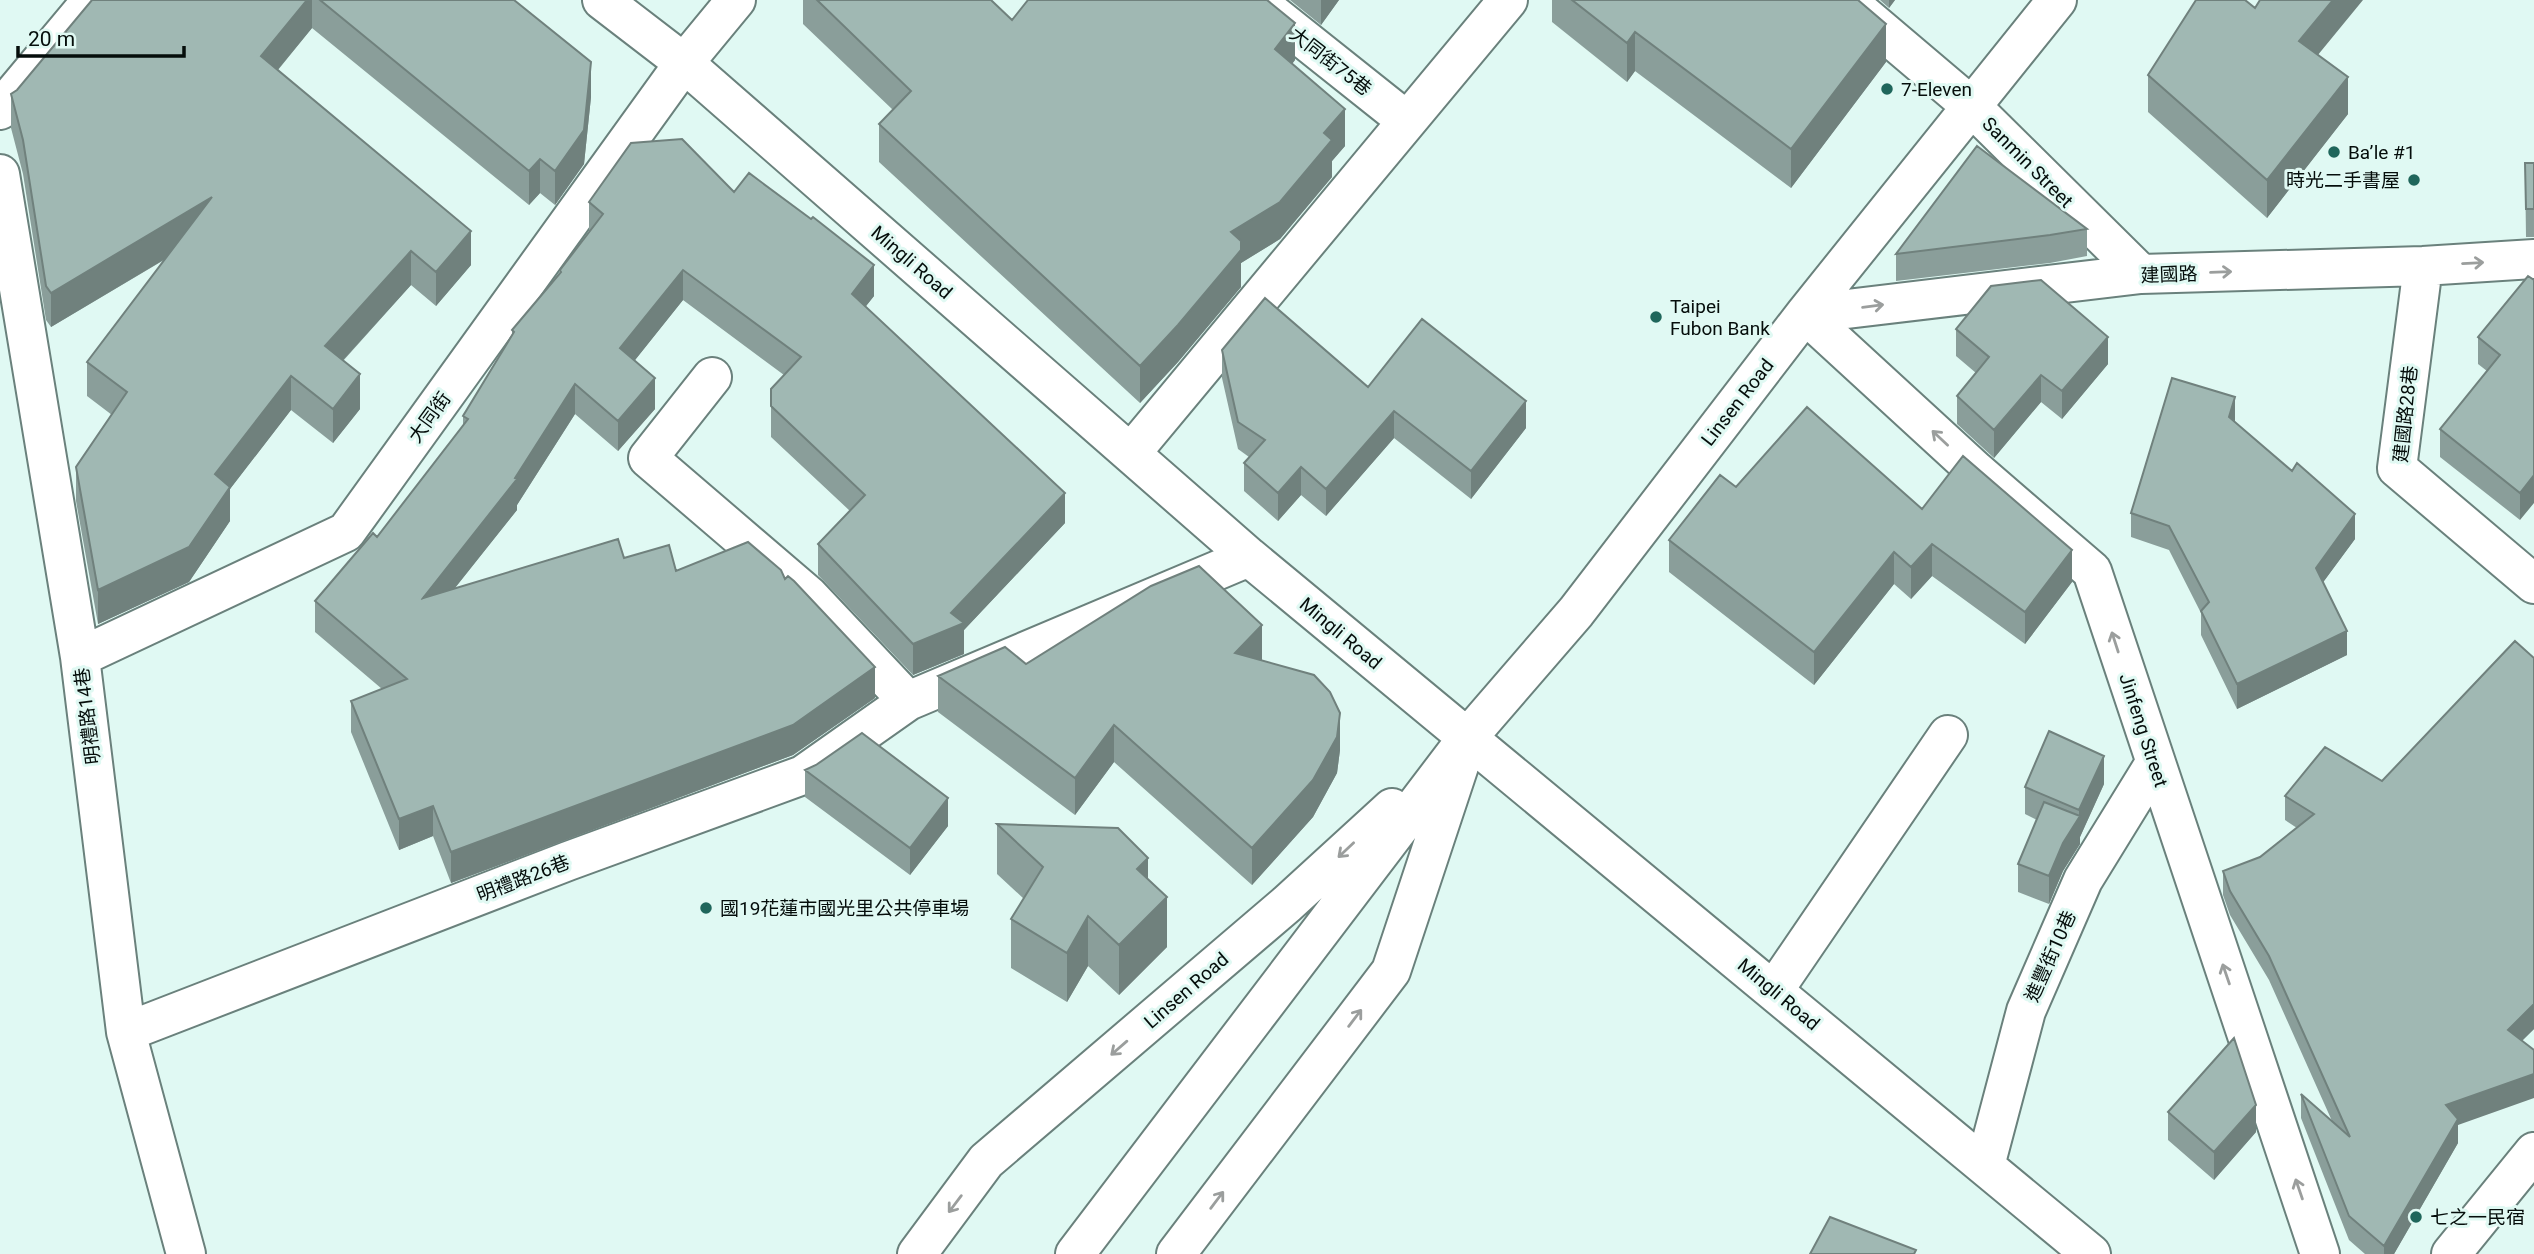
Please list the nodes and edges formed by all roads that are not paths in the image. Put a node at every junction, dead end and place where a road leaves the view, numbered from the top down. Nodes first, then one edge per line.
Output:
1 (92, 0) edge
2 (602, 0) edge
3 (736, 0) edge
4 (1255, 0) edge
5 (1508, 0) edge
6 (1846, 0) edge
7 (2057, 0) edge
8 (684, 63) junction
9 (1971, 106) junction
10 (0, 110) edge
11 (1407, 121) junction
12 (0, 174) edge
13 (2534, 259) edge
14 (2423, 266) junction
15 (2141, 274) junction
16 (1805, 314) junction
17 (712, 377) dead end
18 (1131, 453) junction
19 (1250, 557) junction
20 (2534, 584) edge
21 (80, 657) junction
22 (908, 701) junction
23 (1948, 735) dead end
24 (1468, 737) junction
25 (2155, 763) junction
26 (1774, 990) junction
27 (126, 1032) junction
28 (2534, 1152) edge
29 (1986, 1166) junction
30 (186, 1254) edge
31 (917, 1254) edge
32 (1075, 1254) edge
33 (1176, 1254) edge
34 (2091, 1254) edge
35 (2320, 1254) edge
36 (2451, 1254) edge

1 - 10 street
2 - 8 street, Mingli Road
3 - 8 street, 大同街
4 - 11 street, 大同街75巷
5 - 11 street
6 - 9 street, Sanmin Street
7 - 9 street, Linsen Road
8 - 18 street, Mingli Road
8 - 21 street, 大同街
9 - 15 street, Sanmin Street
9 - 16 street, Linsen Road
11 - 18 street
12 - 21 street, 明禮路14巷
14 -> 13 street, 建國路
15 -> 14 street, 建國路
14 - 20 street, 建國路28巷
16 -> 15 street, 建國路
16 - 24 street, Linsen Road
25 -> 16 street, Jinfeng Street
17 - 22 street
18 - 19 street, Mingli Road
19 - 22 street, 明禮路26巷
19 - 24 street, Mingli Road
21 - 27 street, 明禮路14巷
22 - 27 street, 明禮路26巷
23 - 26 street
24 - 26 street, Mingli Road
24 -> 31 street, Linsen Road
24 - 32 street, Linsen Road
33 -> 24 street, Linsen Road
25 - 29 street, 進豐街10巷
35 -> 25 street, Jinfeng Street
26 - 29 street, Mingli Road
27 - 30 street, 明禮路14巷
28 - 36 street
29 - 34 street, Mingli Road

